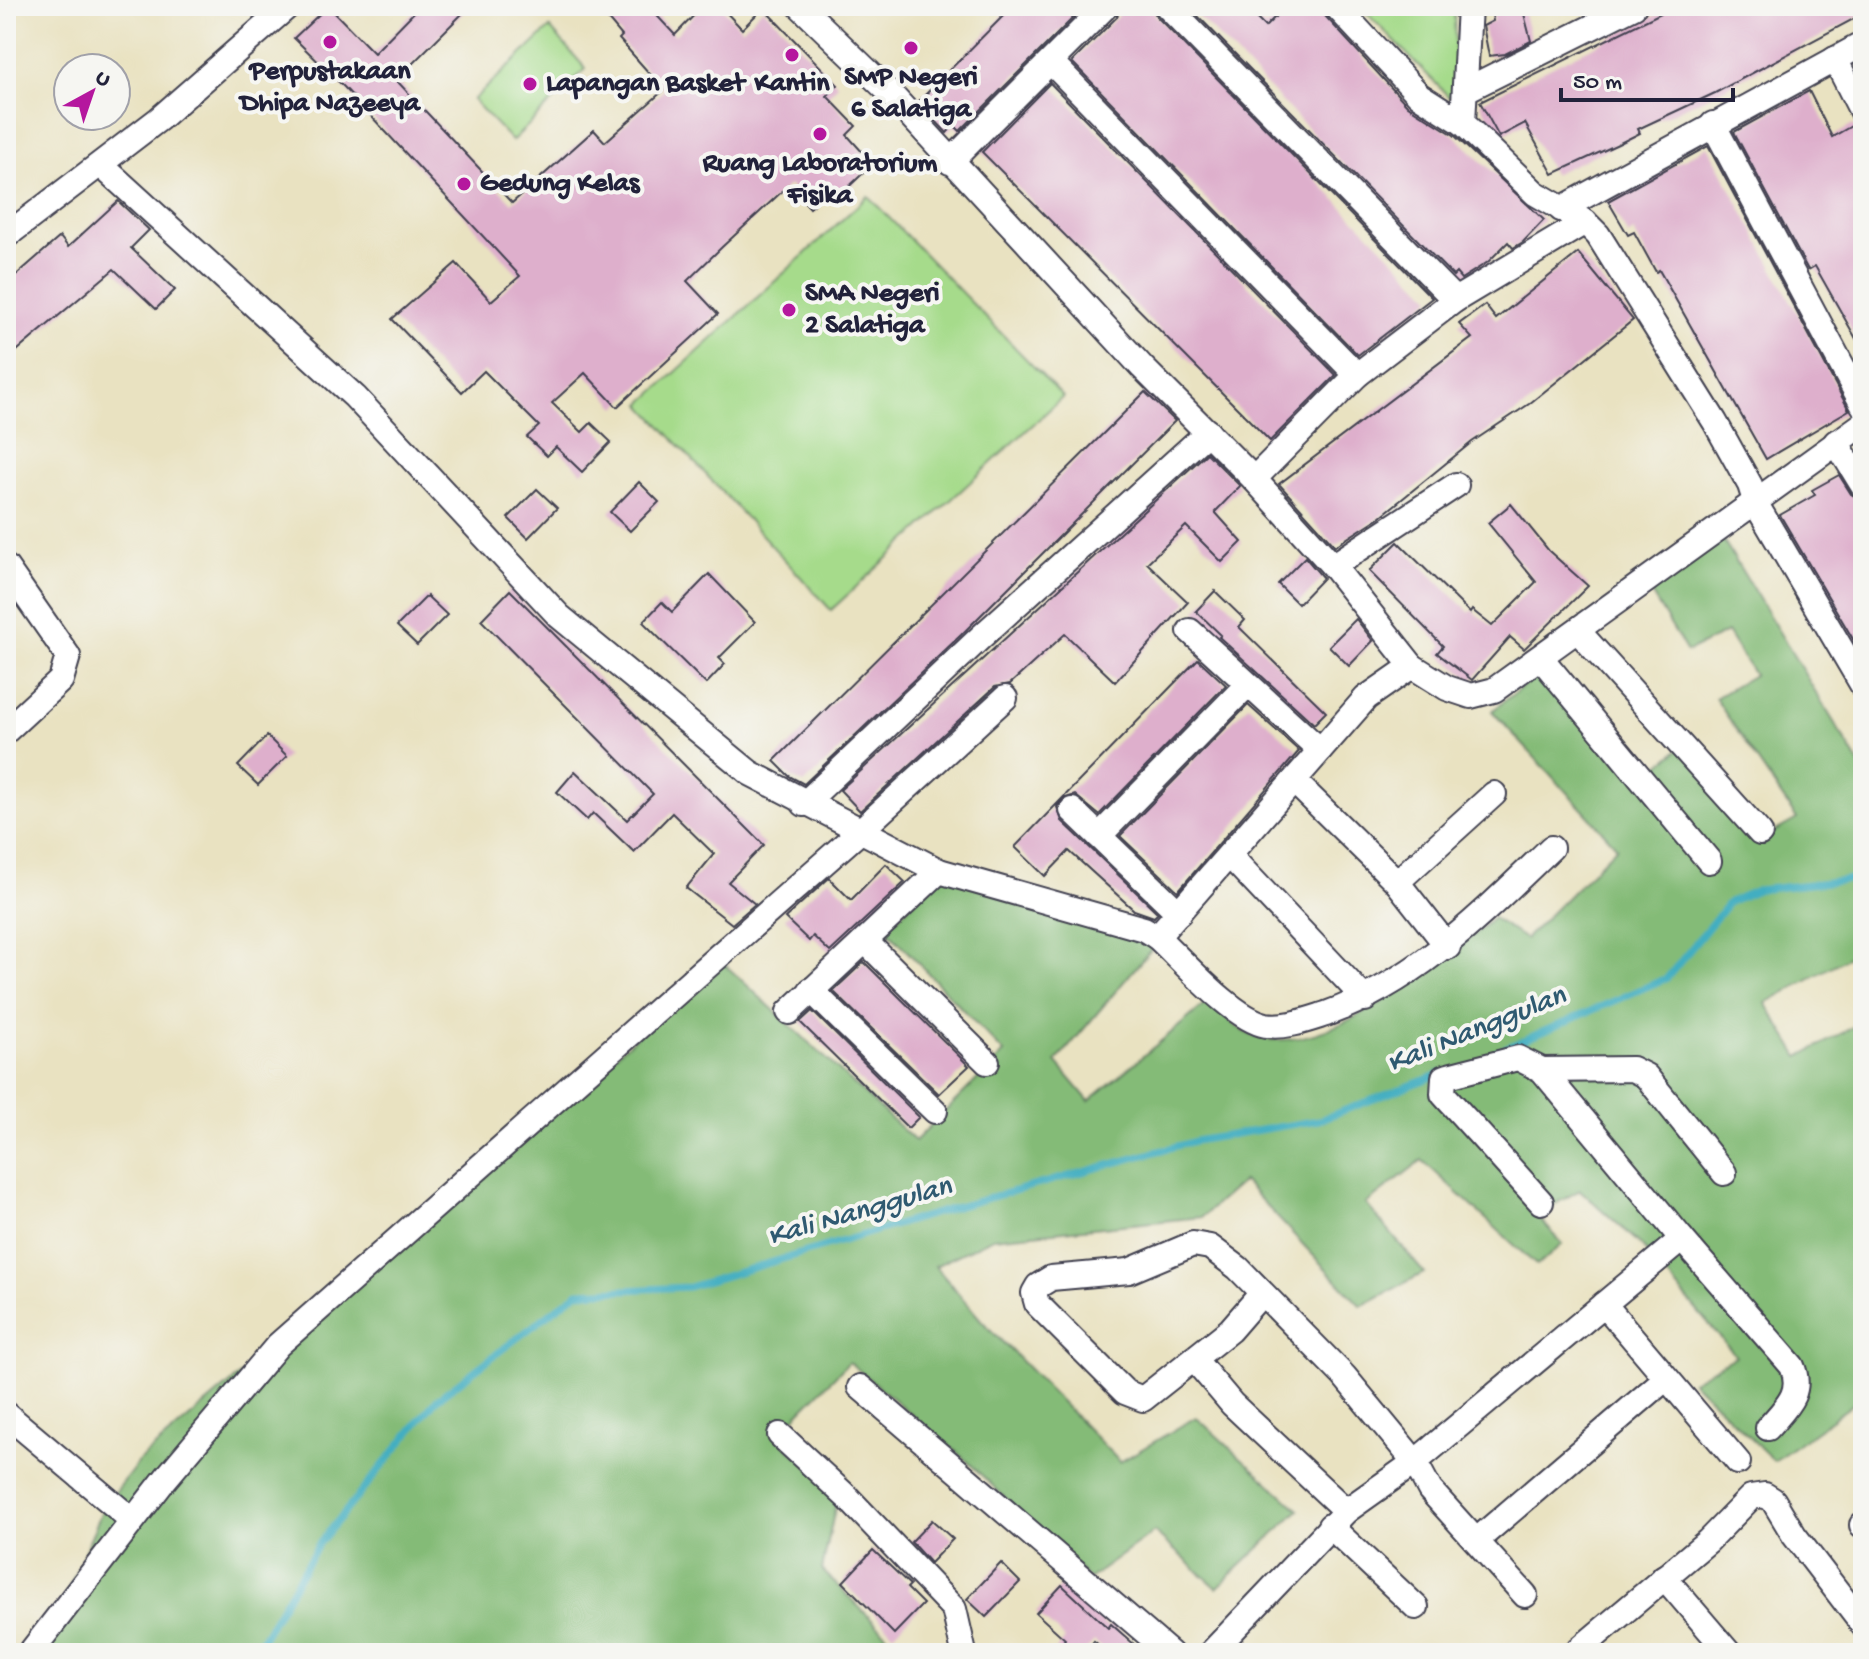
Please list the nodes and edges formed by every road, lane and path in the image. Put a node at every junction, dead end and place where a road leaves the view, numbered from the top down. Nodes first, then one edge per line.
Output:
1 (288, 6) edge
2 (800, 6) edge
3 (1106, 6) edge
4 (1167, 6) edge
5 (1336, 6) edge
6 (1469, 6) edge
7 (1634, 6) edge
8 (1863, 44) edge
9 (1835, 59) junction
10 (1051, 62) junction
11 (1466, 90) junction
12 (1863, 114) edge
13 (1463, 123) junction
14 (1713, 124) junction
15 (950, 162) junction
16 (101, 165) junction
17 (1561, 209) junction
18 (1585, 222) junction
19 (6, 236) edge
20 (1455, 300) junction
21 (1357, 375) junction
22 (1863, 405) edge
23 (1863, 424) edge
24 (1208, 432) junction
25 (1836, 442) junction
26 (1254, 479) junction
27 (1456, 485) dead end
28 (1863, 486) edge
29 (1756, 504) junction
30 (1333, 566) junction
31 (6, 567) edge
32 (1190, 631) dead end
33 (1578, 631) junction
34 (1541, 658) junction
35 (1412, 666) junction
36 (1247, 685) junction
37 (1863, 686) edge
38 (1005, 698) dead end
39 (6, 731) edge
40 (1320, 750) junction
41 (1294, 781) junction
42 (1494, 794) dead end
43 (804, 804) junction
44 (1072, 810) dead end
45 (859, 832) junction
46 (1760, 833) dead end
47 (1099, 836) junction
48 (1551, 848) dead end
49 (1230, 856) junction
50 (1709, 861) dead end
51 (939, 871) junction
52 (1397, 882) junction
53 (1179, 913) junction
54 (1157, 937) junction
55 (865, 941) junction
56 (1448, 947) junction
57 (811, 990) junction
58 (1365, 999) junction
59 (789, 1012) dead end
60 (987, 1062) dead end
61 (1542, 1070) junction
62 (935, 1111) dead end
63 (1724, 1173) dead end
64 (1541, 1202) dead end
65 (1682, 1239) junction
66 (1262, 1293) junction
67 (1604, 1304) junction
68 (1194, 1359) junction
69 (1665, 1379) junction
70 (860, 1387) dead end
71 (6, 1414) edge
72 (1768, 1428) dead end
73 (780, 1435) dead end
74 (1415, 1462) junction
75 (1738, 1462) dead end
76 (1338, 1519) junction
77 (132, 1520) junction
78 (1477, 1540) junction
79 (1664, 1577) junction
80 (1525, 1595) dead end
81 (1416, 1607) dead end
82 (1863, 1625) edge
83 (1585, 1650) edge
84 (30, 1653) edge
85 (964, 1653) edge
86 (1170, 1653) edge
87 (1211, 1653) edge
88 (1729, 1653) edge

1 - 16 street
2 - 15 street
3 - 10 street
4 - 20 street
5 - 13 street
6 - 11 street
7 - 11 street
8 - 9 street
9 - 12 street
9 - 14 street
10 - 15 street
10 - 21 street
11 - 13 street
13 - 17 street
14 - 17 street
14 - 22 street
15 - 24 street
16 - 19 street
16 - 43 street
17 - 18 street
18 - 20 street
18 - 29 street
20 - 21 street
21 - 26 street
23 - 25 street
24 - 26 street
24 - 43 street
25 - 28 street
25 - 29 street
26 - 30 street
27 - 30 street
29 - 33 street
29 - 37 street
30 - 35 street
31 - 39 street
32 - 36 street
33 - 34 street
33 - 46 street
34 - 35 street
34 - 50 street
35 - 40 street
36 - 40 street
36 - 47 street
38 - 45 street
40 - 41 street
41 - 49 street
41 - 52 street
42 - 52 street
43 - 45 street
44 - 47 street
45 - 51 street
45 - 77 street
47 - 53 street
48 - 56 street
49 - 53 street
49 - 58 street
51 - 54 street
51 - 55 street
52 - 56 street
53 - 54 street
54 - 58 street
55 - 57 street
55 - 60 street
56 - 58 street
57 - 59 street
57 - 62 street
61 - 63 street
61 - 64 street
61 - 65 street
65 - 67 street
65 - 72 street
66 - 68 street
66 - 68 street
66 - 74 street
67 - 69 street
67 - 74 street
68 - 76 street
69 - 75 street
69 - 78 street
70 - 86 street
71 - 77 street
73 - 85 street
74 - 76 street
74 - 78 street
76 - 81 street
76 - 87 street
77 - 84 street
78 - 80 street
79 - 82 street
79 - 83 street
79 - 88 street

